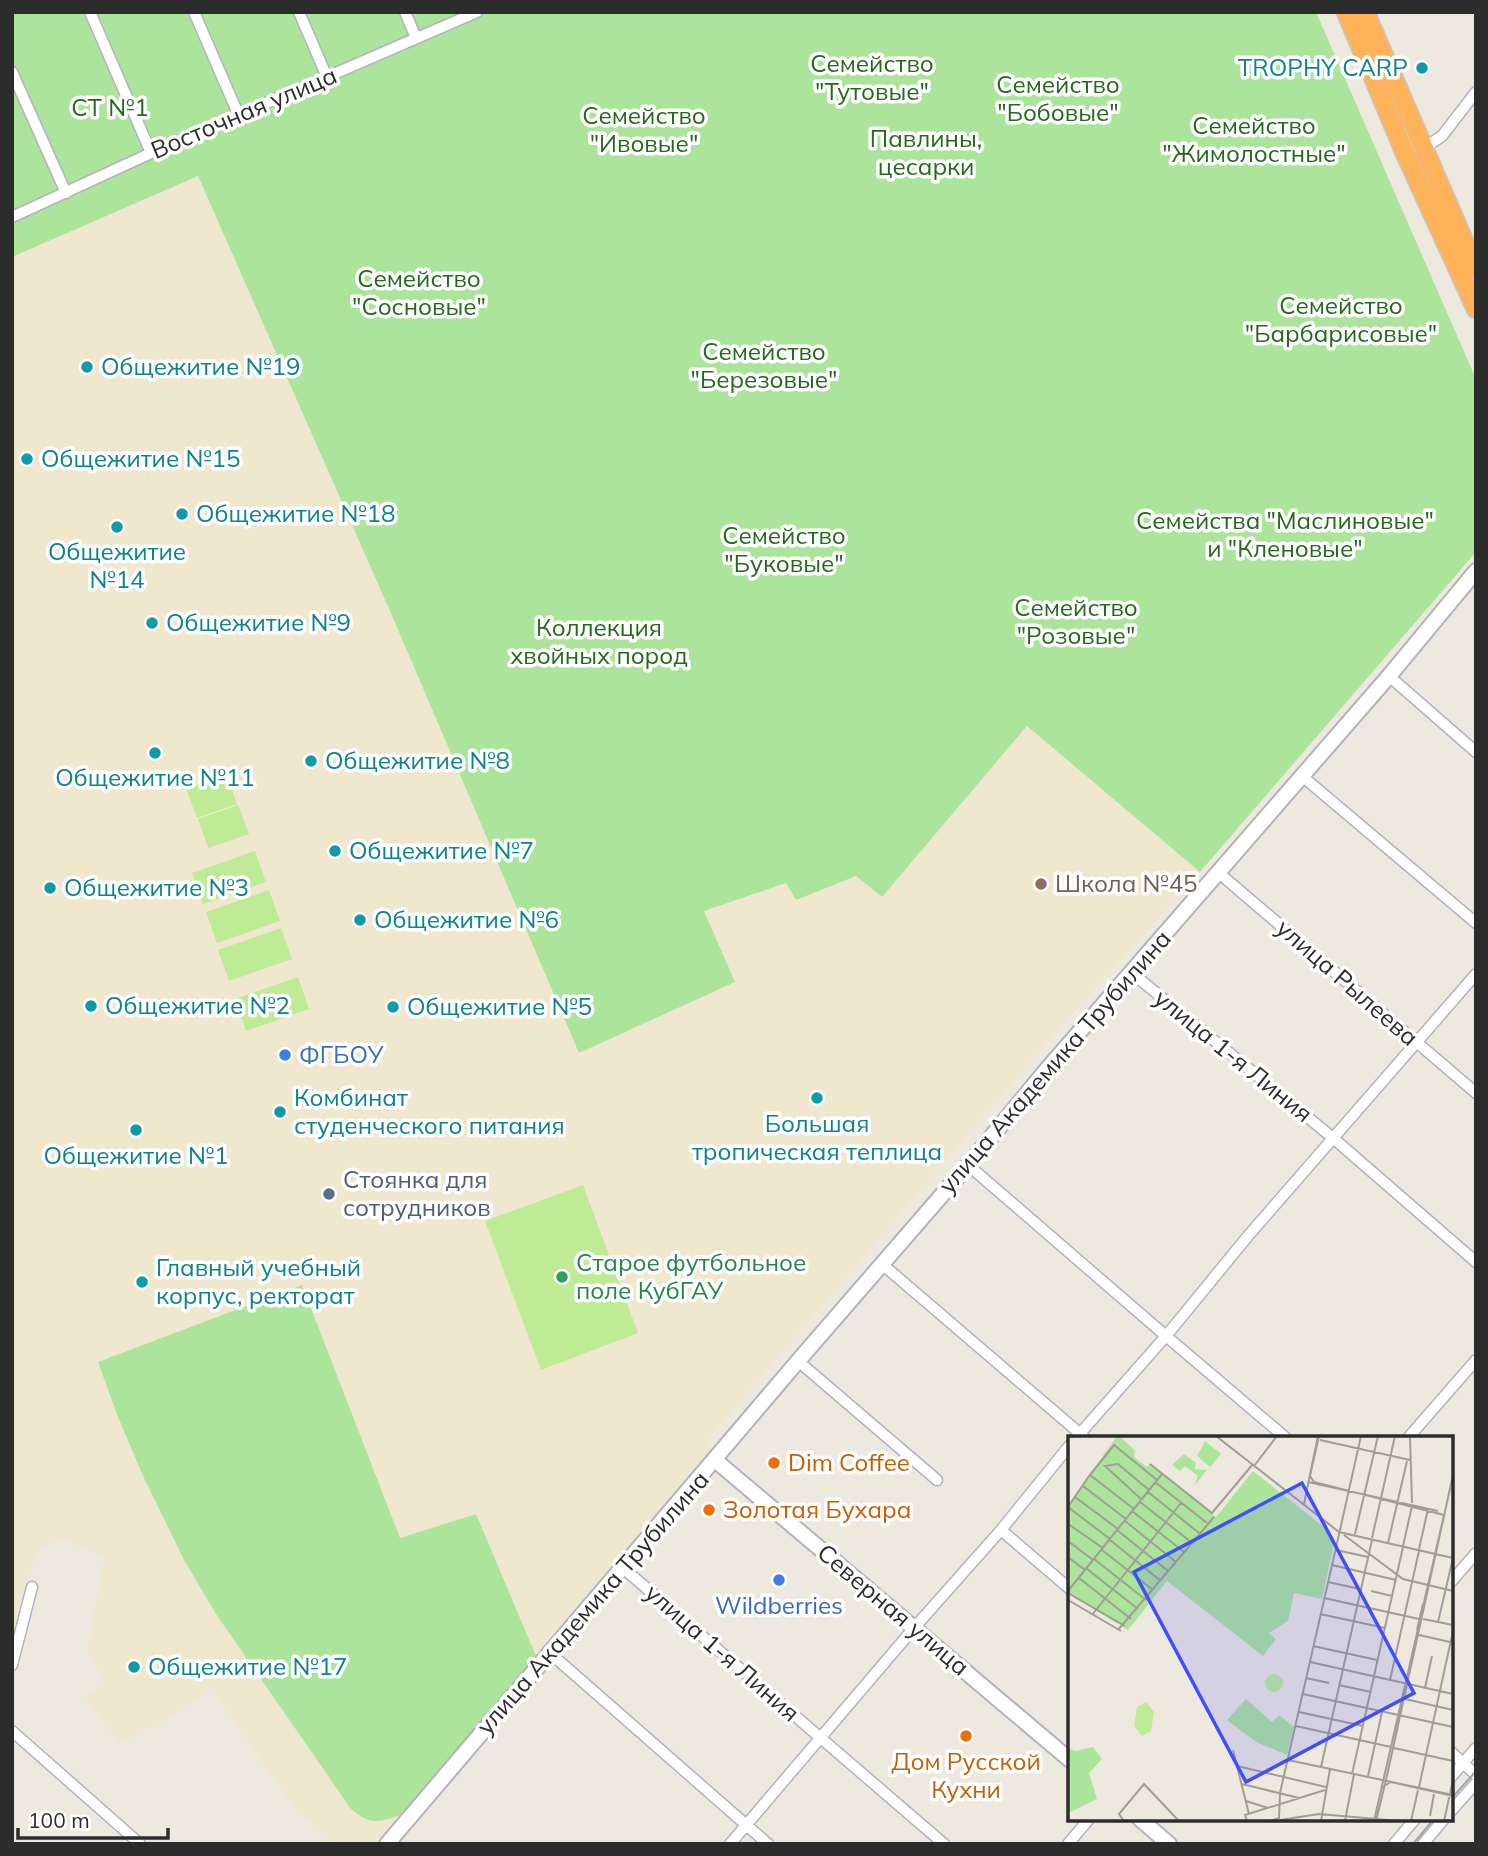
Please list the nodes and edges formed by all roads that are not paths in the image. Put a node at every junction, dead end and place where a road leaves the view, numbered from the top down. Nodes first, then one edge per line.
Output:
1 (90, 12) edge
2 (194, 12) edge
3 (299, 12) edge
4 (405, 12) edge
5 (477, 12) edge
6 (1346, 12) edge
7 (1364, 12) edge
8 (416, 38) junction
9 (12, 72) edge
10 (327, 78) junction
11 (1476, 92) edge
12 (239, 116) junction
13 (1424, 148) junction
14 (151, 153) junction
15 (66, 193) junction
16 (12, 217) edge
17 (1476, 270) edge
18 (1476, 309) edge
19 (1474, 577) edge
20 (1389, 676) junction
21 (1476, 752) edge
22 (1302, 776) junction
23 (1219, 873) junction
24 (1476, 923) edge
25 (1132, 973) junction
26 (1476, 974) edge
27 (1416, 1042) junction
28 (1476, 1093) edge
29 (1333, 1138) junction
30 (968, 1165) junction
31 (1476, 1262) edge
32 (882, 1264) junction
33 (1166, 1336) junction
34 (1476, 1360) edge
35 (798, 1361) junction
36 (1080, 1436) edge
37 (1284, 1436) edge
38 (1410, 1436) edge
39 (1068, 1447) edge
40 (715, 1460) junction
41 (937, 1480) dead end
42 (1001, 1530) junction
43 (1476, 1553) edge
44 (623, 1568) junction
45 (1453, 1580) edge
46 (32, 1587) dead end
47 (1068, 1587) edge
48 (914, 1628) junction
49 (550, 1653) junction
50 (12, 1665) edge
51 (12, 1731) edge
52 (821, 1739) junction
53 (1476, 1748) edge
54 (1453, 1754) edge
55 (1068, 1758) edge
56 (1463, 1763) junction
57 (1476, 1774) edge
58 (1453, 1775) edge
59 (1476, 1783) edge
60 (1453, 1809) edge
61 (1087, 1821) edge
62 (1142, 1821) edge
63 (1413, 1821) edge
64 (1442, 1821) edge
65 (746, 1825) junction
66 (140, 1844) edge
67 (387, 1844) edge
68 (730, 1844) edge
69 (768, 1844) edge
70 (944, 1844) edge
71 (1068, 1844) edge
72 (1169, 1844) edge
73 (1394, 1844) edge
74 (1423, 1844) edge

1 - 14 street
2 - 12 street
3 - 10 street
4 - 8 street
5 - 8 street, Восточная улица
6 - 18 highway
7 - 13 highway
8 - 10 street, Восточная улица
9 - 15 street
10 - 12 street, Восточная улица
11 - 13 street
12 - 14 street, Восточная улица
13 - 17 highway
14 - 15 street, Восточная улица
15 - 16 street, Восточная улица
19 - 20 main road, улица Академика Трубилина
20 - 21 street
20 - 22 main road, улица Академика Трубилина
22 - 23 main road, улица Академика Трубилина
22 - 24 street
23 - 25 main road, улица Академика Трубилина
23 - 27 street, улица Рылеева
25 - 29 street, улица 1-я Линия
25 - 30 main road, улица Академика Трубилина
26 - 27 street, улица 1-я Линия
27 - 28 street, улица Рылеева
27 - 29 street, улица 1-я Линия
29 - 31 street
29 - 33 street, улица 1-я Линия
30 - 32 main road, улица Академика Трубилина
30 - 33 street
32 - 35 main road, улица Академика Трубилина
32 - 36 street
33 - 36 street, улица 1-я Линия
33 - 37 street
34 - 38 street
35 - 40 main road, улица Академика Трубилина
35 - 41 street
39 - 42 street, улица 1-я Линия
40 - 44 main road, улица Академика Трубилина
40 - 48 main road, Северная улица
42 - 47 street
42 - 48 street, улица 1-я Линия
43 - 45 street
44 - 49 main road, улица Академика Трубилина
44 - 52 street, улица 1-я Линия
46 - 50 street
48 - 52 street, улица 1-я Линия
48 - 55 main road, Северная улица
49 - 65 street
49 - 67 main road, улица Академика Трубилина
51 - 66 street
52 - 65 street, улица 1-я Линия
52 - 70 street
53 - 56 street
54 - 56 street
56 - 57 street
56 - 58 street
59 - 60 street
61 - 71 street
62 - 72 main road
63 - 73 street
64 - 74 street
65 - 68 street, улица 1-я Линия
65 - 69 street

